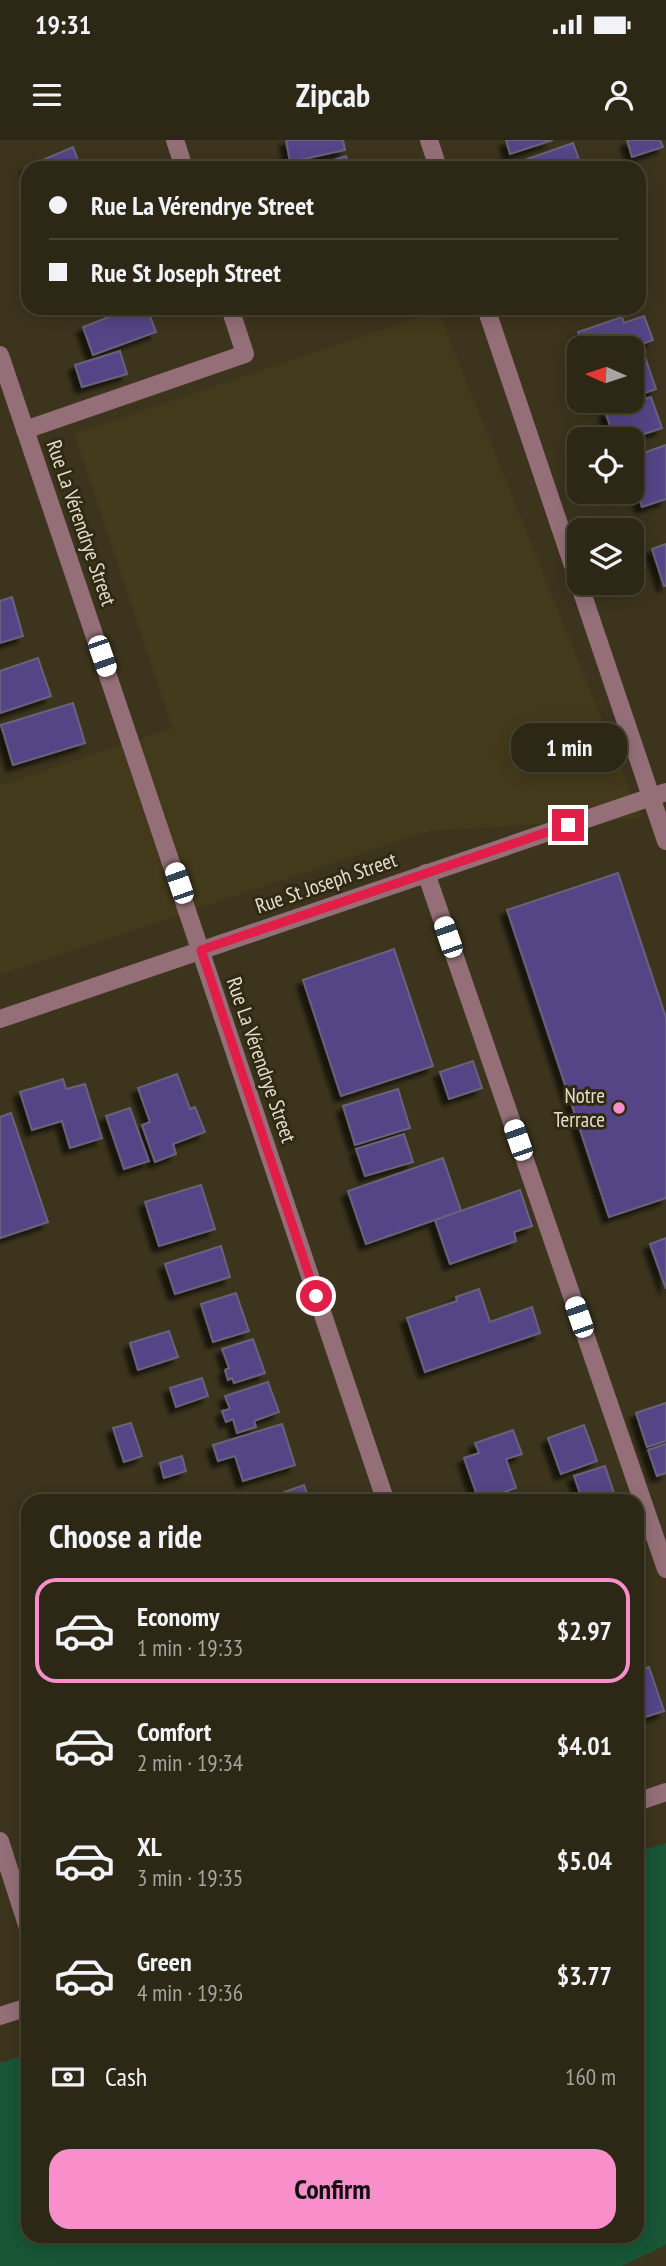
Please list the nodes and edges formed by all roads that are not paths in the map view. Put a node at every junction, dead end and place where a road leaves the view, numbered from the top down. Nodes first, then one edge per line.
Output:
1 (175, 140) edge
2 (429, 140) edge
3 (182, 161) edge
4 (436, 161) edge
5 (232, 315) edge
6 (488, 315) edge
7 (0, 355) edge
8 (25, 430) junction
9 (659, 794) edge
10 (666, 841) edge
11 (426, 873) junction
12 (201, 950) junction
13 (0, 1019) edge
14 (383, 1494) edge
15 (640, 1494) edge
16 (644, 1505) edge
17 (666, 1569) edge
18 (666, 1792) edge
19 (644, 1800) edge
20 (0, 1841) edge
21 (21, 1906) edge
22 (21, 2009) edge
23 (0, 2016) edge

1 - 3 street
2 - 4 street
5 - 8 street
6 - 9 street
7 - 8 street, Rue La Vérendrye Street
8 - 12 street, Rue La Vérendrye Street
9 - 10 street
9 - 11 street, Rue St Joseph Street
11 - 12 street, Rue St Joseph Street
11 - 15 street
12 - 13 street, Rue St Joseph Street
12 - 14 street, Rue La Vérendrye Street
16 - 17 street
18 - 19 street
20 - 21 street
22 - 23 street

